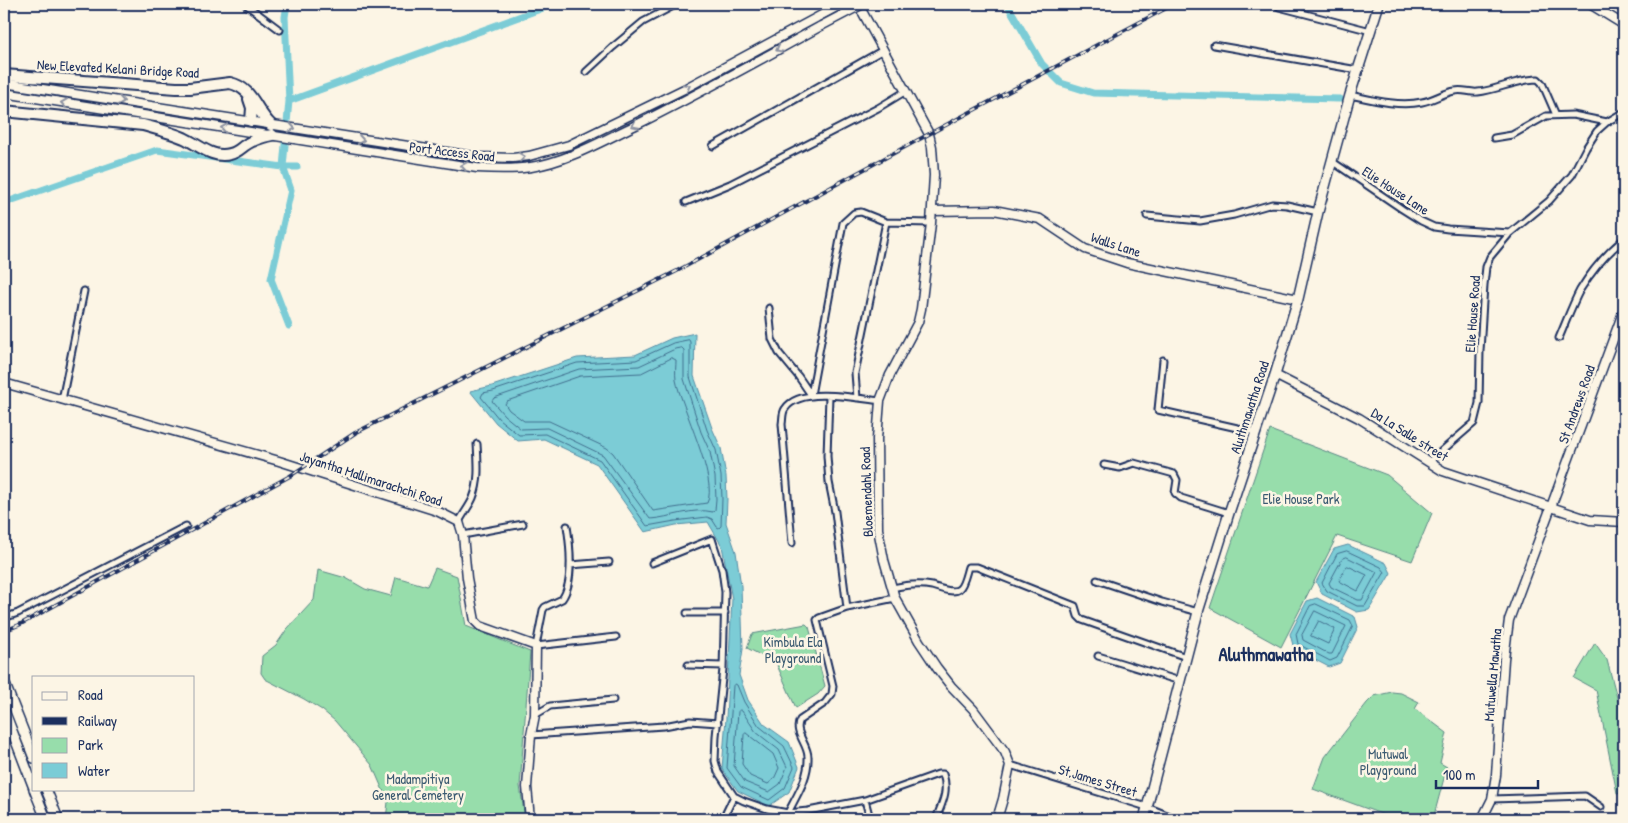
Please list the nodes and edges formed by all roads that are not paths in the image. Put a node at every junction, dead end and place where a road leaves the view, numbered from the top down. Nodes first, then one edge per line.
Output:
1 (245, 4) edge
2 (677, 4) edge
3 (842, 4) edge
4 (856, 4) edge
5 (863, 4) edge
6 (1379, 4) edge
7 (1590, 4) edge
8 (1278, 7) dead end
9 (1624, 26) edge
10 (280, 30) dead end
11 (1371, 30) junction
12 (1214, 44) dead end
13 (883, 50) junction
14 (1358, 70) junction
15 (586, 72) dead end
16 (4, 75) edge
17 (4, 83) edge
18 (242, 88) junction
19 (906, 91) junction
20 (4, 93) edge
21 (1350, 95) junction
22 (4, 111) edge
23 (1624, 112) edge
24 (1556, 115) junction
25 (1607, 122) junction
26 (250, 126) junction
27 (272, 130) junction
28 (1494, 138) dead end
29 (244, 146) junction
30 (713, 146) dead end
31 (1333, 162) junction
32 (686, 202) dead end
33 (932, 211) junction
34 (1318, 212) junction
35 (1147, 216) dead end
36 (886, 222) junction
37 (931, 223) junction
38 (1510, 233) junction
39 (1624, 239) edge
40 (84, 291) dead end
41 (1298, 299) junction
42 (768, 308) dead end
43 (1624, 310) edge
44 (1560, 338) dead end
45 (1163, 360) dead end
46 (1275, 375) junction
47 (4, 384) edge
48 (811, 395) junction
49 (829, 396) junction
50 (857, 398) junction
51 (62, 400) junction
52 (880, 401) junction
53 (1255, 432) junction
54 (477, 444) dead end
55 (1429, 462) junction
56 (1104, 466) dead end
57 (1550, 508) junction
58 (1229, 513) junction
59 (459, 522) junction
60 (1624, 522) edge
61 (523, 524) dead end
62 (186, 526) dead end
63 (567, 526) dead end
64 (463, 535) junction
65 (792, 543) dead end
66 (609, 562) dead end
67 (652, 563) dead end
68 (570, 565) junction
69 (1097, 580) dead end
70 (892, 588) junction
71 (895, 598) junction
72 (847, 608) junction
73 (1198, 612) junction
74 (686, 613) dead end
75 (725, 613) junction
76 (4, 618) edge
77 (616, 638) dead end
78 (536, 646) junction
79 (1098, 656) dead end
80 (1186, 657) junction
81 (688, 664) dead end
82 (723, 666) junction
83 (1180, 681) junction
84 (4, 682) edge
85 (613, 700) dead end
86 (4, 710) edge
87 (535, 715) junction
88 (718, 723) junction
89 (531, 734) junction
90 (32, 753) edge
91 (1010, 764) junction
92 (32, 784) edge
93 (34, 790) edge
94 (46, 790) edge
95 (734, 796) junction
96 (1492, 799) junction
97 (865, 800) junction
98 (1147, 807) junction
99 (1601, 807) dead end
100 (788, 813) junction
101 (46, 819) edge
102 (58, 819) edge
103 (530, 819) edge
104 (723, 819) edge
105 (785, 819) edge
106 (870, 819) edge
107 (936, 819) edge
108 (997, 819) edge
109 (1144, 819) edge
110 (1178, 819) edge
111 (1482, 819) edge

1 - 10 street
2 - 15 street
27 -> 3 main road, Port Access Road
4 - 13 main road
5 -> 27 main road, Port Access Road, bridge
6 - 11 main road, Aluthmawatha Road
7 - 9 main road
8 - 11 street
11 - 14 main road, Aluthmawatha Road
12 - 14 street
13 - 19 main road
13 - 30 street
14 - 21 main road, Aluthmawatha Road
16 - 18 highway, New Elevated Kelani Bridge Road
17 -> 26 main road, Port Access Road
18 - 26 highway
18 - 27 highway
19 - 32 street
19 - 33 main road, Bloemendahl Road
26 -> 20 main road, Port Access Road
21 - 24 street
21 - 31 main road, Aluthmawatha Road
22 - 29 highway
23 - 25 street, Elie House Road
24 - 25 street
24 - 28 street
25 - 38 street, Elie House Road
26 - 27 main road, Port Access Road
26 - 29 highway
27 - 29 highway
31 - 34 main road, Aluthmawatha Road
31 - 38 street, Elie House Lane
33 - 37 main road, Bloemendahl Road
33 - 41 main road, Walls Lane
34 - 35 street
34 - 41 main road, Aluthmawatha Road
36 - 37 street
36 - 48 street
36 - 50 street
37 - 52 main road, Bloemendahl Road
38 - 55 street, Elie House Road
39 - 44 street
40 - 51 street
41 - 46 main road, Aluthmawatha Road
42 - 48 street
43 - 57 main road, St Andrews Road
45 - 53 street
46 - 53 main road, Aluthmawatha Road
46 - 55 main road, Da La Salle street
47 - 51 main road, Jayantha Mallimarachchi Road
48 - 49 street
48 - 65 street
49 - 50 street
49 - 72 street
50 - 52 street
51 - 59 main road, Jayantha Mallimarachchi Road
52 - 70 main road, Bloemendahl Road
53 - 58 main road, Aluthmawatha Road
54 - 59 street
55 - 57 main road, Da La Salle street
56 - 58 street
57 - 60 main road, Da La Salle street
57 - 96 main road, Mutuwella Mawatha
58 - 73 main road, Aluthmawatha Road
59 - 64 main road
61 - 64 street
62 - 76 street
63 - 68 street
64 - 78 main road
66 - 68 street
67 - 75 street
68 - 78 street
69 - 73 street
70 - 71 main road, Bloemendahl Road
70 - 80 street
71 - 72 street
71 - 91 main road, Bloemendahl Road
72 - 100 street
73 - 80 main road, Aluthmawatha Road
74 - 75 street
75 - 82 street
77 - 78 street
78 - 87 main road
79 - 83 street
80 - 83 main road, Aluthmawatha Road
81 - 82 street
82 - 88 street
83 - 98 main road, Aluthmawatha Road
84 - 90 main road
85 - 87 street
86 - 92 main road
87 - 89 main road
88 - 89 street
88 - 95 street
89 - 103 main road
91 - 98 street, St.James Street
91 - 108 main road
93 - 101 main road
94 - 102 main road
95 - 100 street
95 - 104 street
96 - 99 street
96 - 111 main road, Mutuwella Mawatha
97 - 100 street
97 - 106 street
97 - 107 street
98 - 109 main road, Aluthmawatha Road
98 - 110 street, St.James Street
100 - 105 street

